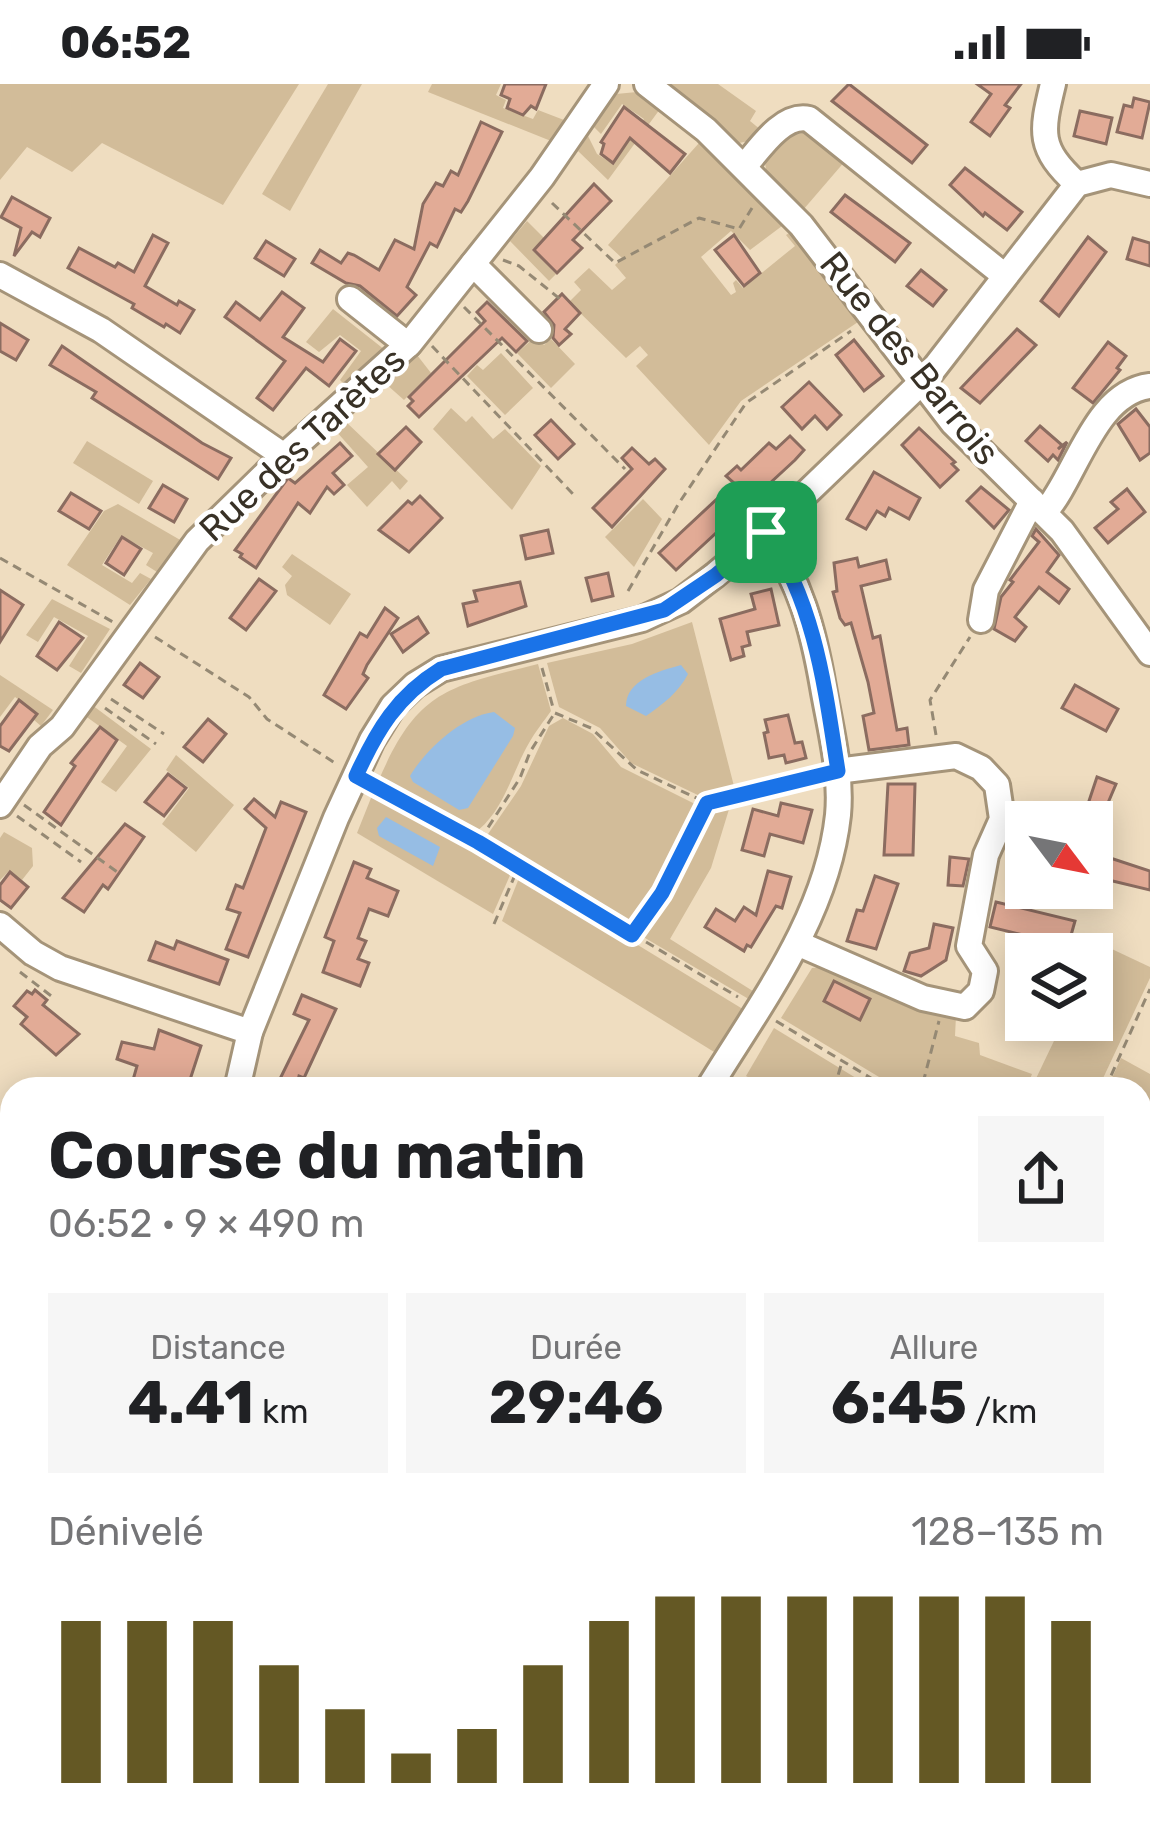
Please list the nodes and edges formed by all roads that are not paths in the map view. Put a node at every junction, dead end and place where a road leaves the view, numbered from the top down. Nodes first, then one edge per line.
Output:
1 (606, 84) edge
2 (647, 84) edge
3 (1053, 84) edge
4 (744, 166) junction
5 (1077, 184) junction
6 (1150, 184) edge
7 (480, 256) junction
8 (0, 275) edge
9 (1005, 276) junction
10 (350, 299) dead end
11 (538, 330) dead end
12 (413, 339) junction
13 (922, 382) junction
14 (1150, 386) edge
15 (284, 456) junction
16 (1039, 507) junction
17 (766, 532) junction
18 (981, 620) road end
19 (1150, 653) edge
20 (838, 771) junction
21 (3, 801) edge
22 (0, 925) edge
23 (797, 943) junction
24 (250, 1032) junction
25 (240, 1077) edge
26 (715, 1077) edge

1 - 7 street, Rue des Tarètes
2 - 4 street, Rue des Barrois
3 - 5 street
4 - 9 street
4 - 13 street, Rue des Barrois
5 - 6 street
5 - 9 street
7 - 11 street
7 - 12 street, Rue des Tarètes
8 - 15 street
9 - 13 street
10 - 12 street
12 - 15 street, Rue des Tarètes
13 - 16 street, Rue des Barrois
13 - 17 street
14 - 16 street
15 - 21 street, Rue des Tarètes
16 - 18 street
16 - 19 street, Rue des Barrois
17 - 20 street
17 - 24 street
20 - 23 street
20 - 23 street
22 - 24 street
23 - 26 street
24 - 25 street

